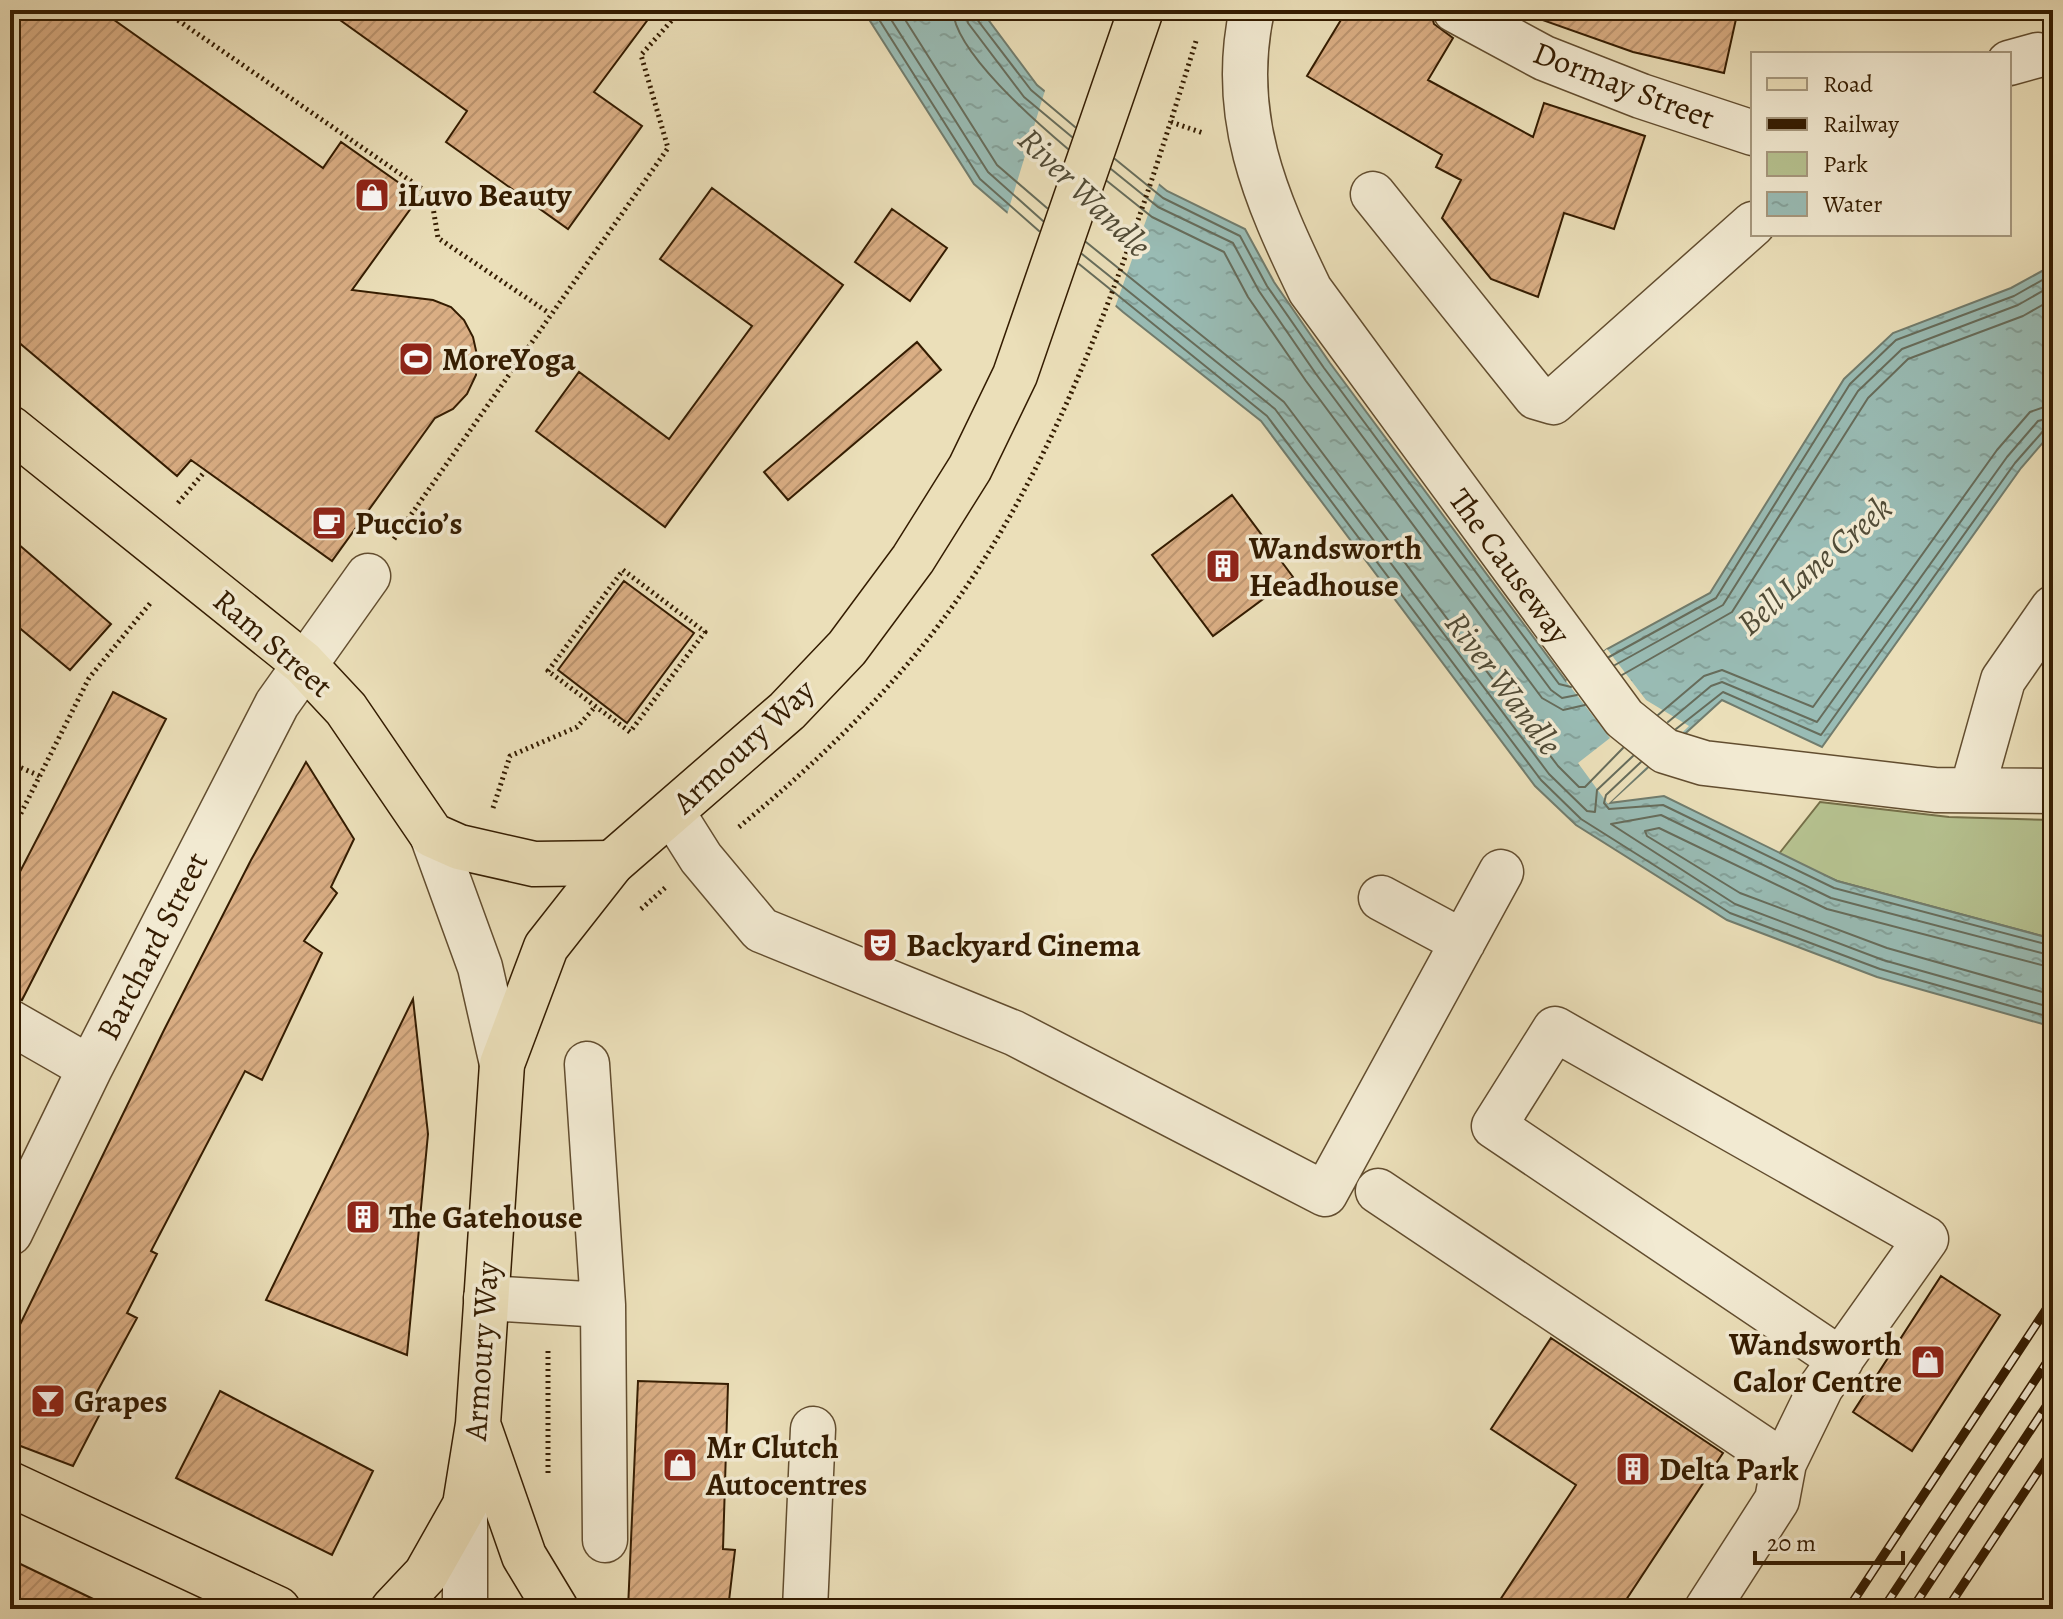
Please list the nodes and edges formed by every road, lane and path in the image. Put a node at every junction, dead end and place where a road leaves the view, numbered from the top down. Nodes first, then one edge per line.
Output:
1 (163, 10) edge
2 (681, 10) edge
3 (1141, 10) edge
4 (1252, 10) edge
5 (1455, 10) edge
6 (1197, 38) dead end
7 (1751, 132) edge
8 (1373, 194) dead end
9 (1751, 226) edge
10 (549, 314) junction
11 (1102, 325) dead end
12 (10, 428) edge
13 (179, 563) junction
14 (368, 576) joint
15 (2053, 608) edge
16 (303, 663) junction
17 (595, 707) junction
18 (10, 763) edge
19 (40, 776) junction
20 (1972, 790) junction
21 (2053, 791) edge
22 (492, 812) dead end
23 (672, 812) junction
24 (10, 835) edge
25 (432, 835) junction
26 (612, 863) junction
27 (1501, 872) dead end
28 (1381, 898) dead end
29 (1463, 942) junction
30 (10, 1022) edge
31 (502, 1064) junction
32 (587, 1064) dead end
33 (90, 1068) junction
34 (1378, 1191) dead end
35 (10, 1233) edge
36 (486, 1298) junction
37 (603, 1305) junction
38 (1841, 1360) junction
39 (478, 1424) junction
40 (813, 1429) dead end
41 (1784, 1463) junction
42 (10, 1484) edge
43 (465, 1505) junction
44 (605, 1540) dead end
45 (278, 1609) edge
46 (393, 1609) edge
47 (465, 1609) edge
48 (556, 1609) edge
49 (805, 1609) edge
50 (1707, 1609) edge

1 - 10 path
2 - 10 path
3 - 23 main road, Armoury Way
4 - 20 street, The Causeway
5 - 7 street, Dormay Street
6 - 11 path
8 - 9 street
10 - 14 path
12 - 13 main road, Ram Street
13 - 16 main road, Ram Street
13 - 19 path
14 - 16 street, Barchard Street
15 - 20 street
16 - 25 main road, Ram Street
16 - 33 street, Barchard Street
17 - 17 path
17 - 22 path
18 - 19 path
19 - 24 path
20 - 21 street, The Causeway
23 - 26 main road, Armoury Way
23 - 29 street
25 - 26 main road
25 - 31 street
26 - 31 main road, Armoury Way
27 - 29 street
28 - 29 street
30 - 33 street
31 - 36 main road, Armoury Way
32 - 37 street
33 - 35 street, Barchard Street
34 - 41 street
36 - 37 street
36 - 39 main road, Armoury Way
37 - 44 street
38 - 38 street
38 - 41 street
39 - 43 main road, Armoury Way
39 - 48 main road
40 - 49 street
41 - 50 street
42 - 45 main road
43 - 46 main road, Armoury Way
43 - 47 street, Armoury Way

